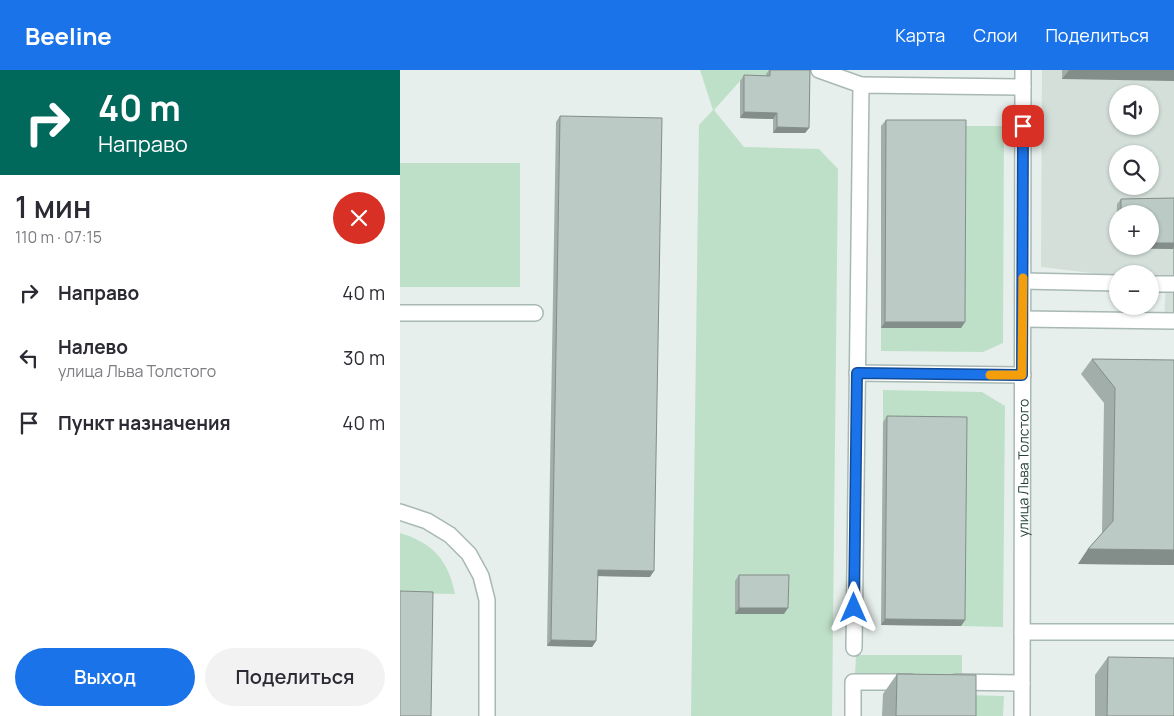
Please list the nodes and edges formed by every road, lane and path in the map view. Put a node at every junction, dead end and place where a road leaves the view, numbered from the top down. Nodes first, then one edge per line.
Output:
1 (819, 70) edge
2 (1023, 70) edge
3 (861, 85) junction
4 (1023, 87) junction
5 (1023, 281) junction
6 (1109, 283) edge
7 (1159, 284) edge
8 (1174, 284) edge
9 (400, 313) edge
10 (535, 313) dead end
11 (1023, 318) junction
12 (1174, 321) edge
13 (857, 373) junction
14 (1022, 375) junction
15 (400, 512) edge
16 (1022, 632) junction
17 (1174, 632) edge
18 (854, 648) dead end
19 (1022, 683) junction
20 (487, 716) edge
21 (853, 716) edge
22 (1022, 716) edge

1 - 3 street
2 - 4 street, улица Льва Толстого
3 - 4 street
3 - 13 street
4 - 5 street, улица Льва Толстого
5 - 6 street
5 - 11 street, улица Льва Толстого
7 - 8 street
9 - 10 street
11 - 12 street
11 - 14 street, улица Льва Толстого
13 - 14 street
13 - 18 street
14 - 16 street, улица Льва Толстого
15 - 20 street
16 - 17 street
16 - 19 street, улица Льва Толстого
19 - 21 street
19 - 22 street, улица Льва Толстого

